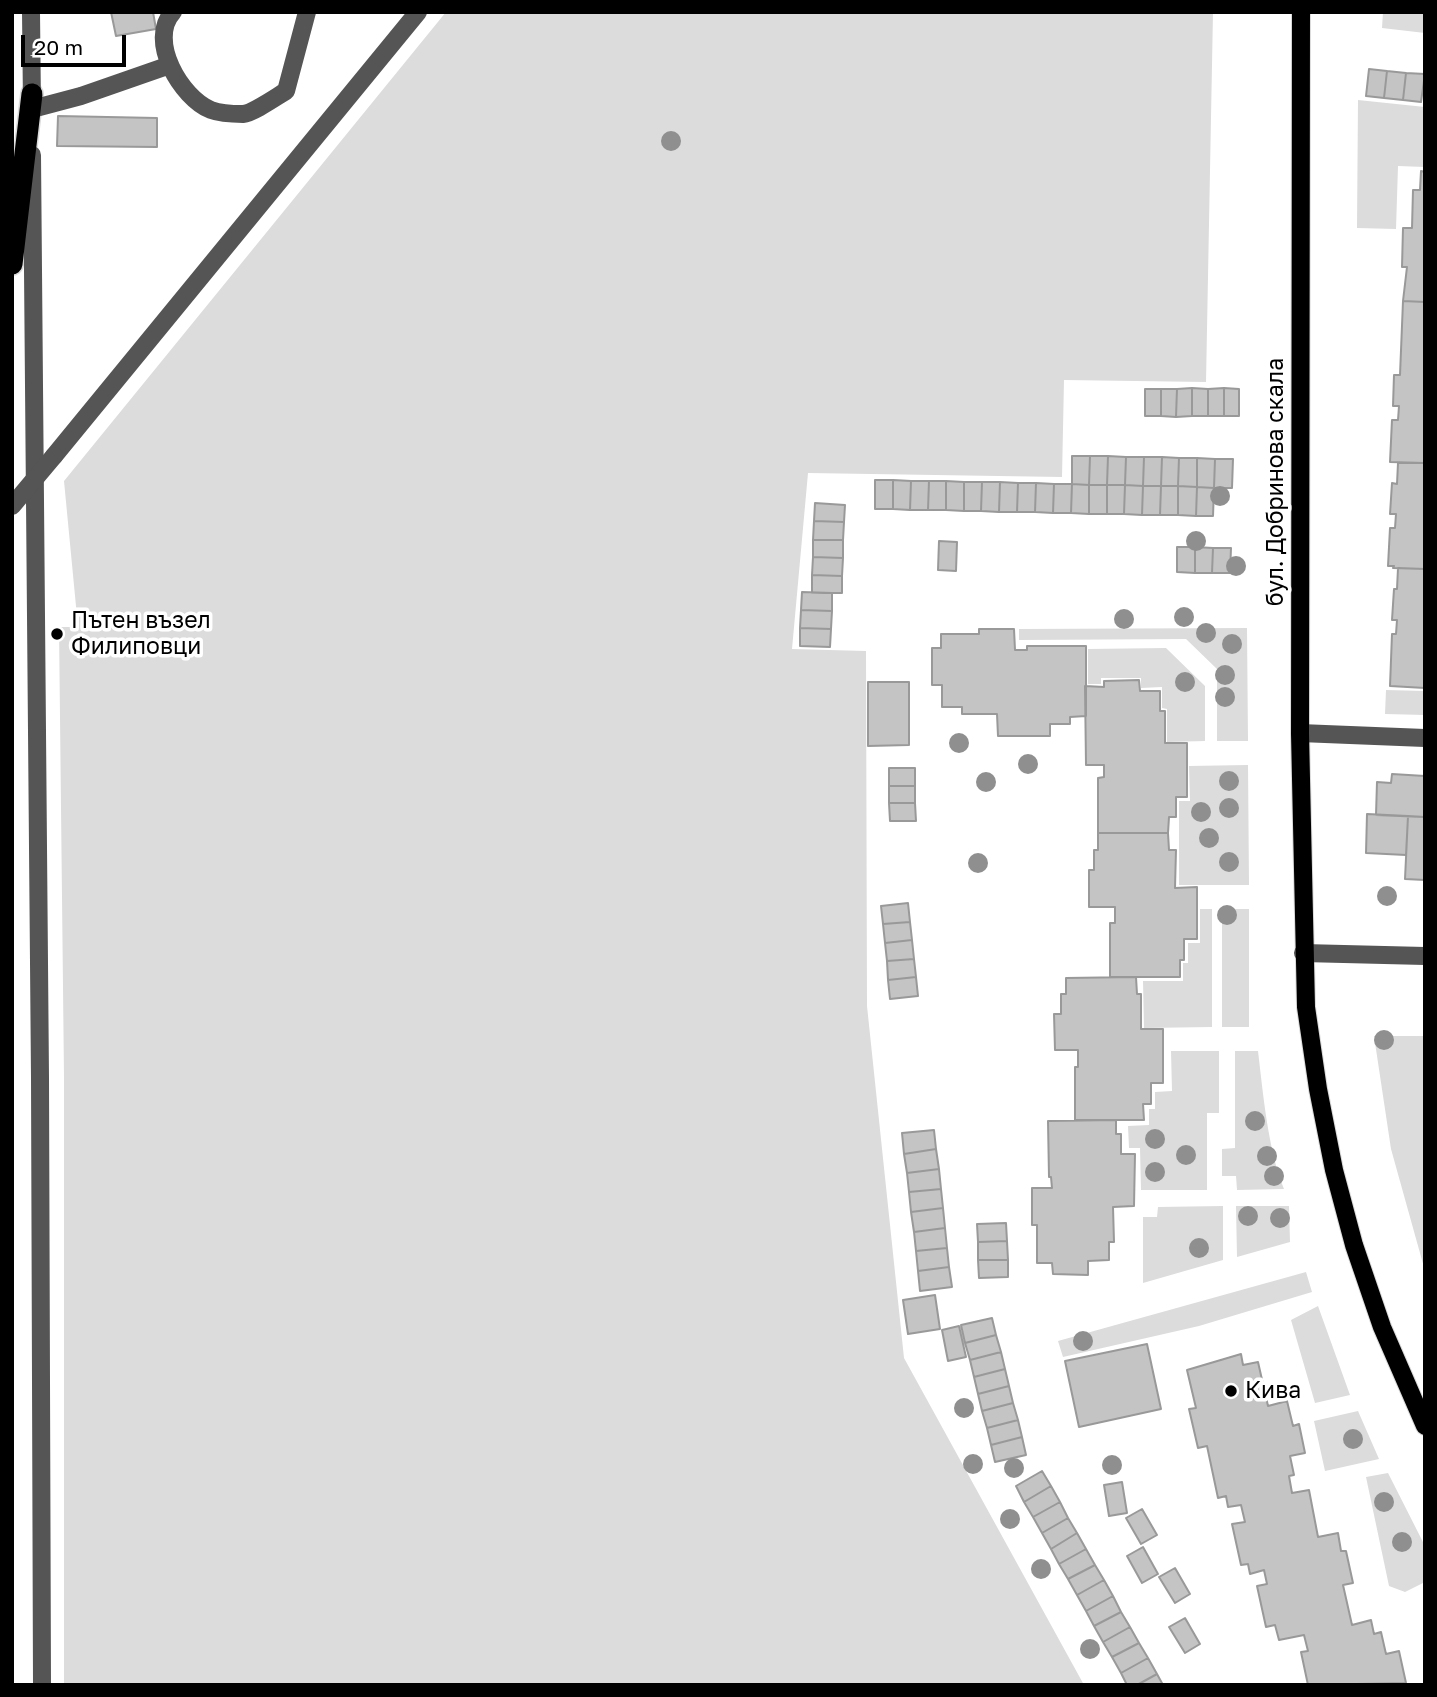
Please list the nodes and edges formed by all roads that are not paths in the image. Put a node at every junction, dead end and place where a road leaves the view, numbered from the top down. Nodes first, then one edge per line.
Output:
1 (31, 12) edge
2 (173, 12) edge
3 (307, 12) edge
4 (418, 12) edge
5 (1301, 12) edge
6 (170, 65) junction
7 (32, 101) junction
8 (12, 264) edge
9 (12, 506) edge
10 (1300, 733) junction
11 (1425, 738) edge
12 (1303, 953) junction
13 (1425, 956) edge
14 (1425, 1426) edge
15 (42, 1685) edge

1 - 7 street
2 - 6 street
3 - 6 street
4 - 9 street, bridge
5 - 10 main road, бул. Добринова скала
6 - 7 street
7 - 8 highway
7 - 15 street
10 - 11 street
10 - 12 main road, бул. Добринова скала
12 - 13 street
12 - 14 main road, бул. Добринова скала

